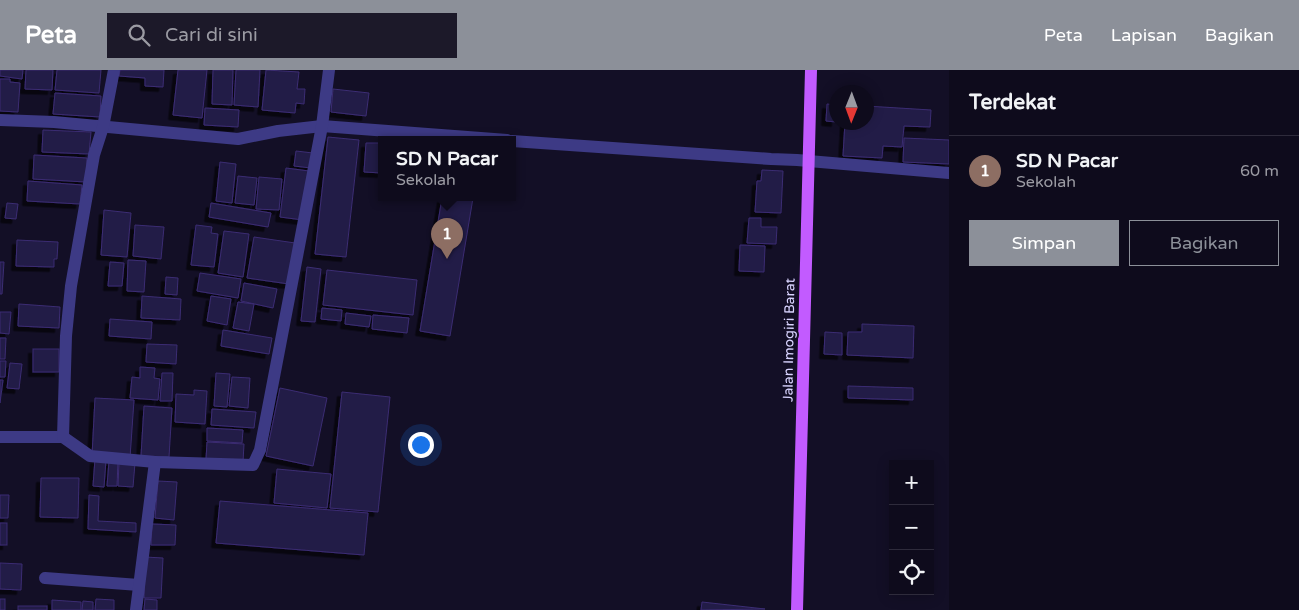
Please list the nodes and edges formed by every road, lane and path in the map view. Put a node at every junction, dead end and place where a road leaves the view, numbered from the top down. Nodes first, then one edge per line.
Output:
1 (114, 70) edge
2 (329, 70) edge
3 (811, 70) edge
4 (0, 120) edge
5 (322, 126) junction
6 (102, 127) junction
7 (454, 136) edge
8 (516, 141) edge
9 (803, 161) junction
10 (949, 173) edge
11 (0, 437) edge
12 (62, 437) junction
13 (155, 462) junction
14 (45, 578) dead end
15 (140, 585) junction
16 (136, 610) edge
17 (798, 610) edge

1 - 6 street
2 - 5 street
3 - 9 main road, Jalan Imogiri Barat
4 - 6 street
5 - 6 street
5 - 7 street
5 - 13 street
6 - 12 street
8 - 9 street
9 - 10 street
9 - 17 main road, Jalan Imogiri Barat
11 - 12 street
12 - 13 street
13 - 15 street
14 - 15 street
15 - 16 street

